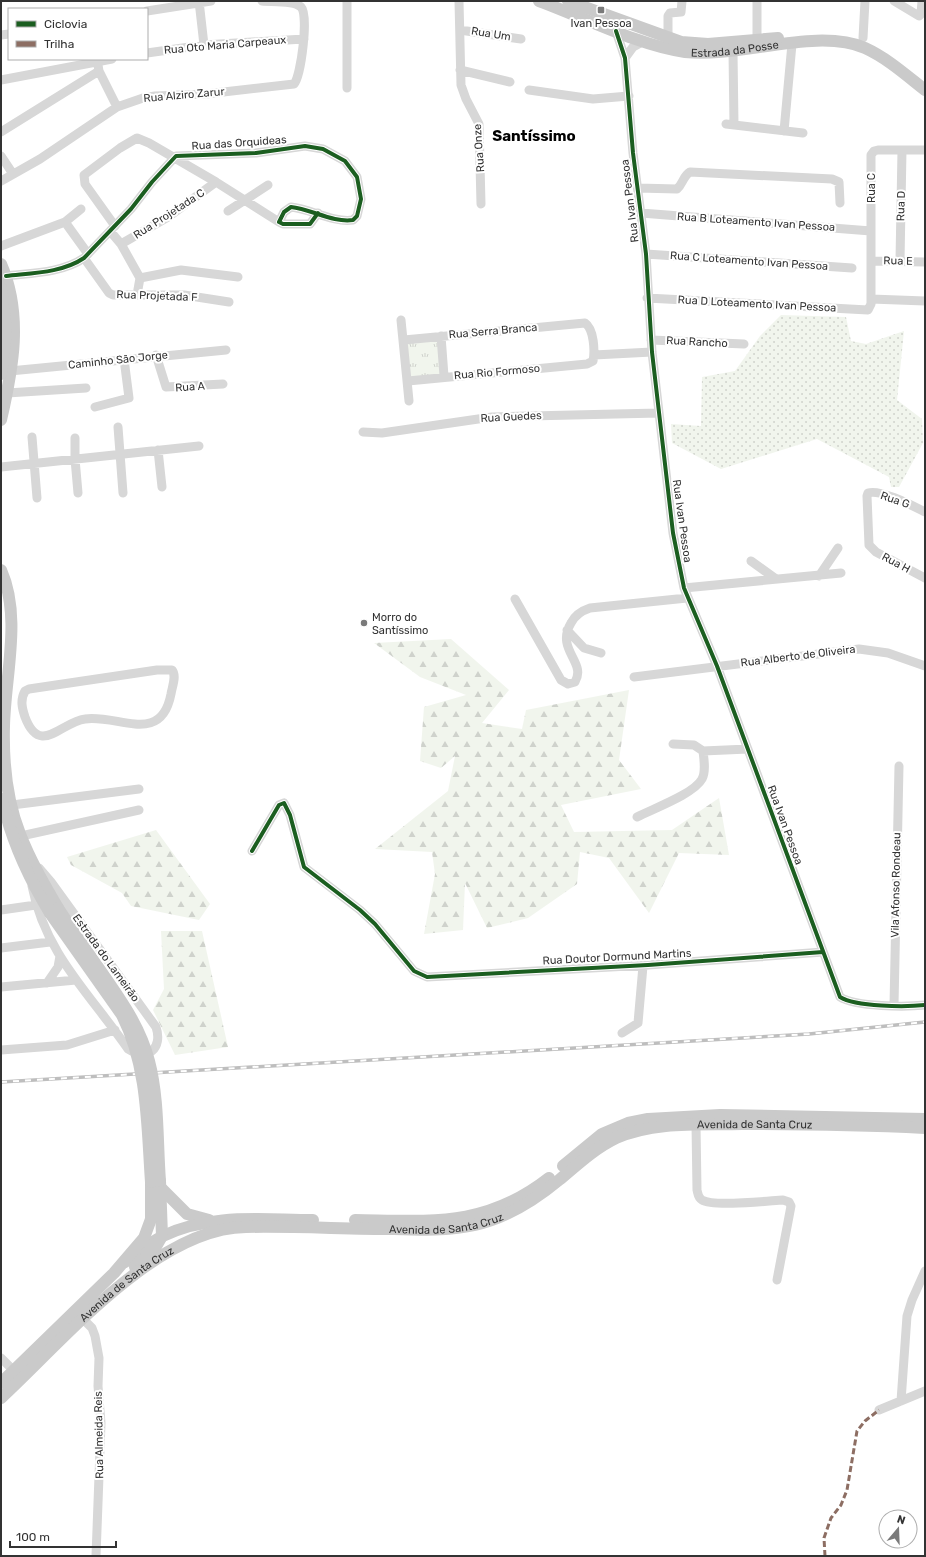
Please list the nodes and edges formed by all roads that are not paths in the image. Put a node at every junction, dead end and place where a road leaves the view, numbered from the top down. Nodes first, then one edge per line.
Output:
1 (199, 1) edge
2 (211, 1) edge
3 (262, 1) edge
4 (347, 1) edge
5 (459, 1) edge
6 (539, 1) edge
7 (568, 1) edge
8 (682, 1) edge
9 (757, 1) edge
10 (865, 1) edge
11 (894, 1) edge
12 (922, 1) edge
13 (148, 11) edge
14 (460, 30) junction
15 (616, 31) junction
16 (304, 38) junction
17 (863, 38) junction
18 (521, 39) dead end
19 (668, 39) junction
20 (757, 40) junction
21 (644, 41) junction
22 (792, 44) junction
23 (204, 45) junction
24 (733, 52) junction
25 (148, 53) edge
26 (626, 58) junction
27 (110, 60) edge
28 (98, 66) junction
29 (460, 70) junction
30 (1, 80) edge
31 (925, 81) edge
32 (510, 82) dead end
33 (347, 88) dead end
34 (529, 90) dead end
35 (925, 90) edge
36 (629, 96) junction
37 (117, 107) junction
38 (784, 131) junction
39 (1, 132) edge
40 (803, 133) dead end
41 (902, 150) junction
42 (925, 150) edge
43 (1, 156) edge
44 (174, 157) junction
45 (14, 174) junction
46 (1, 181) edge
47 (216, 182) junction
48 (268, 185) dead end
49 (638, 188) junction
50 (246, 200) junction
51 (840, 203) dead end
52 (481, 204) dead end
53 (81, 209) dead end
54 (228, 211) dead end
55 (318, 213) junction
56 (641, 213) junction
57 (65, 222) junction
58 (279, 222) junction
59 (112, 229) junction
60 (871, 231) junction
61 (120, 244) junction
62 (1, 246) edge
63 (646, 254) junction
64 (86, 256) junction
65 (871, 261) junction
66 (900, 261) junction
67 (925, 262) edge
68 (1, 264) edge
69 (852, 268) dead end
70 (6, 276) junction
71 (238, 277) dead end
72 (140, 278) junction
73 (1, 288) edge
74 (137, 295) junction
75 (647, 298) junction
76 (871, 299) junction
77 (925, 301) edge
78 (229, 302) dead end
79 (3, 311) edge
80 (401, 320) dead end
81 (442, 336) junction
82 (404, 340) junction
83 (651, 340) junction
84 (744, 344) dead end
85 (3, 349) edge
86 (226, 350) dead end
87 (652, 352) junction
88 (594, 355) junction
89 (156, 356) junction
90 (124, 359) junction
91 (6, 373) edge
92 (444, 376) junction
93 (408, 381) junction
94 (223, 384) dead end
95 (86, 388) dead end
96 (7, 393) junction
97 (409, 401) dead end
98 (95, 407) dead end
99 (659, 413) junction
100 (1, 420) edge
101 (118, 427) dead end
102 (363, 432) dead end
103 (32, 437) dead end
104 (75, 438) dead end
105 (199, 446) dead end
106 (158, 450) junction
107 (121, 455) junction
108 (75, 459) junction
109 (34, 463) junction
110 (1, 467) edge
111 (162, 487) dead end
112 (78, 493) dead end
113 (123, 493) dead end
114 (37, 498) dead end
115 (925, 512) edge
116 (869, 545) joint
117 (838, 548) dead end
118 (751, 561) dead end
119 (1, 570) edge
120 (841, 573) dead end
121 (819, 576) junction
122 (925, 578) edge
123 (776, 579) junction
124 (684, 588) junction
125 (687, 598) junction
126 (515, 599) dead end
127 (1, 601) edge
128 (11, 615) junction
129 (567, 630) junction
130 (601, 653) dead end
131 (717, 666) junction
132 (925, 666) edge
133 (634, 676) dead end
134 (23, 710) junction
135 (5, 711) junction
136 (672, 744) dead end
137 (748, 749) junction
138 (703, 751) junction
139 (899, 766) dead end
140 (139, 789) dead end
141 (1, 794) edge
142 (12, 805) junction
143 (139, 810) dead end
144 (636, 816) dead end
145 (21, 836) junction
146 (252, 851) dead end
147 (35, 864) junction
148 (32, 883) junction
149 (36, 905) junction
150 (1, 908) edge
151 (54, 910) junction
152 (50, 942) junction
153 (1, 948) edge
154 (823, 952) junction
155 (60, 956) junction
156 (643, 966) junction
157 (76, 980) junction
158 (47, 983) junction
159 (1, 988) edge
160 (894, 1005) junction
161 (925, 1005) edge
162 (115, 1030) junction
163 (622, 1033) dead end
164 (1, 1050) edge
165 (925, 1119) edge
166 (696, 1125) junction
167 (925, 1128) edge
168 (157, 1184) junction
169 (212, 1221) junction
170 (162, 1236) junction
171 (125, 1262) junction
172 (925, 1272) edge
173 (777, 1280) dead end
174 (118, 1286) junction
175 (83, 1319) junction
176 (1, 1358) edge
177 (14, 1371) junction
178 (1, 1383) edge
179 (925, 1390) edge
180 (1, 1398) edge
181 (901, 1401) junction
182 (879, 1410) dead end
183 (96, 1556) edge

1 - 2 street
1 - 13 street
1 - 23 street
3 - 16 street
4 - 33 street
5 - 14 street, Rua Onze
6 - 15 main road, Estrada da Posse
7 - 19 main road, Estrada da Posse
8 - 19 street
9 - 20 street
10 - 17 street
11 - 12 street
14 - 18 street, Rua Um
14 - 29 street, Rua Onze
15 - 21 main road, Estrada da Posse
15 - 26 street, Rua Ivan Pessoa
16 - 23 street, Rua Oto Maria Carpeaux
16 - 37 street, Rua Alziro Zarur
17 - 20 main road, Estrada da Posse
17 - 31 main road, Estrada da Posse
19 - 20 main road, Estrada da Posse
21 - 24 main road, Estrada da Posse
21 - 26 street
22 - 24 main road, Estrada da Posse
22 - 35 main road, Estrada da Posse
22 - 38 street
23 - 25 street, Rua Oto Maria Carpeaux
24 - 38 street
26 - 36 street, Rua Ivan Pessoa
27 - 28 street
28 - 30 street
28 - 37 street
28 - 39 street
29 - 32 street
29 - 52 street, Rua Onze
34 - 36 street
36 - 49 street, Rua Ivan Pessoa
37 - 45 street, Rua Alziro Zarur
38 - 40 street
41 - 42 street
41 - 60 street, Rua C
41 - 66 street, Rua D
43 - 45 street
44 - 47 street
44 - 55 street, Rua das Orquideas
44 - 59 street
44 - 59 street
45 - 46 street, Rua Alziro Zarur
47 - 50 street
47 - 61 street, Rua Projetada C
48 - 50 street
49 - 51 street
49 - 56 street, Rua Ivan Pessoa
50 - 54 street
50 - 58 street
53 - 57 street
55 - 58 street
55 - 58 street, Rua das Orquideas
56 - 60 street, Rua B Loteamento Ivan Pessoa
56 - 63 street, Rua Ivan Pessoa
57 - 62 street
57 - 64 street
59 - 61 street
59 - 64 street
60 - 65 street
61 - 72 street
63 - 69 street, Rua C Loteamento Ivan Pessoa
63 - 75 street, Rua Ivan Pessoa
64 - 70 street
64 - 74 street, Rua Projetada F
65 - 66 street, Rua E
65 - 76 street
66 - 67 street, Rua E
68 - 70 main road
70 - 91 main road
71 - 72 street
72 - 74 street
73 - 79 main road
74 - 78 street, Rua Projetada F
75 - 76 street, Rua D Loteamento Ivan Pessoa
75 - 83 street, Rua Ivan Pessoa
76 - 77 street
79 - 85 main road
80 - 82 street
81 - 82 street, Rua Serra Branca
81 - 88 street, Rua Serra Branca
81 - 92 street
82 - 93 street
83 - 84 street, Rua Rancho
83 - 87 street, Rua Ivan Pessoa
85 - 91 main road
86 - 89 street, Caminho São Jorge
87 - 88 street
87 - 99 street, Rua Ivan Pessoa
88 - 92 street, Rua Rio Formoso
89 - 90 street, Caminho São Jorge
89 - 94 street, Rua A
90 - 91 street, Caminho São Jorge
90 - 98 street
91 - 96 main road
92 - 93 street, Rua Rio Formoso
93 - 97 street
95 - 96 street
96 - 100 main road
99 - 102 street, Rua Guedes
99 - 124 street, Rua Ivan Pessoa
101 - 107 street
103 - 109 street
104 - 108 street
105 - 106 street
106 - 107 street
106 - 111 street
107 - 108 street
107 - 113 street
108 - 109 street
108 - 112 street
109 - 110 street
109 - 114 street
115 - 116 street, Rua G
116 - 122 street, Rua H
117 - 121 street
118 - 123 street
119 - 128 main road, Estrada do Lameirão
120 - 121 street
121 - 123 street
123 - 124 street
124 - 125 street, Rua Ivan Pessoa
125 - 129 street
125 - 131 street, Rua Ivan Pessoa
126 - 129 street
127 - 128 main road
128 - 135 main road, Estrada do Lameirão
129 - 130 street
131 - 132 street, Rua Alberto de Oliveira
131 - 133 street, Rua Alberto de Oliveira
131 - 137 street, Rua Ivan Pessoa
134 - 134 street
134 - 135 street
135 - 142 main road, Estrada do Lameirão
136 - 138 street
137 - 138 street
137 - 154 street, Rua Ivan Pessoa
138 - 144 street
139 - 160 street, Vila Afonso Rondeau
140 - 142 street
141 - 148 main road, Estrada do Lameirão
142 - 145 main road, Estrada do Lameirão
143 - 145 street
145 - 147 main road, Estrada do Lameirão
146 - 156 street, Rua Doutor Dormund Martins
147 - 151 main road, Estrada do Lameirão
147 - 162 street, Estrada do Lameirão
148 - 149 street, Estrada do Lameirão
148 - 151 main road, Estrada do Lameirão
149 - 150 street
149 - 152 street, Estrada do Lameirão
151 - 168 main road, Estrada do Lameirão, bridge
152 - 153 street
152 - 155 street, Estrada do Lameirão
154 - 156 street, Rua Doutor Dormund Martins
154 - 160 street, Rua Ivan Pessoa
155 - 157 street, Estrada do Lameirão
155 - 158 street
156 - 163 street
157 - 158 street
157 - 162 street, Estrada do Lameirão
158 - 159 street
160 - 161 street
162 - 164 street
165 - 169 main road, Avenida de Santa Cruz
166 - 167 main road, Avenida de Santa Cruz
166 - 173 street
166 - 174 main road, Avenida de Santa Cruz
168 - 169 main road
168 - 170 main road, Estrada do Lameirão
168 - 171 main road, Estrada do Lameirão
169 - 170 main road, Avenida de Santa Cruz
170 - 171 main road, Avenida de Santa Cruz
170 - 174 main road
171 - 177 main road, Avenida de Santa Cruz
172 - 181 street
174 - 175 main road, Avenida de Santa Cruz
175 - 180 main road, Avenida de Santa Cruz
175 - 183 street, Rua Almeida Reis
176 - 177 street
177 - 178 main road, Avenida de Santa Cruz
179 - 181 street
181 - 182 street

